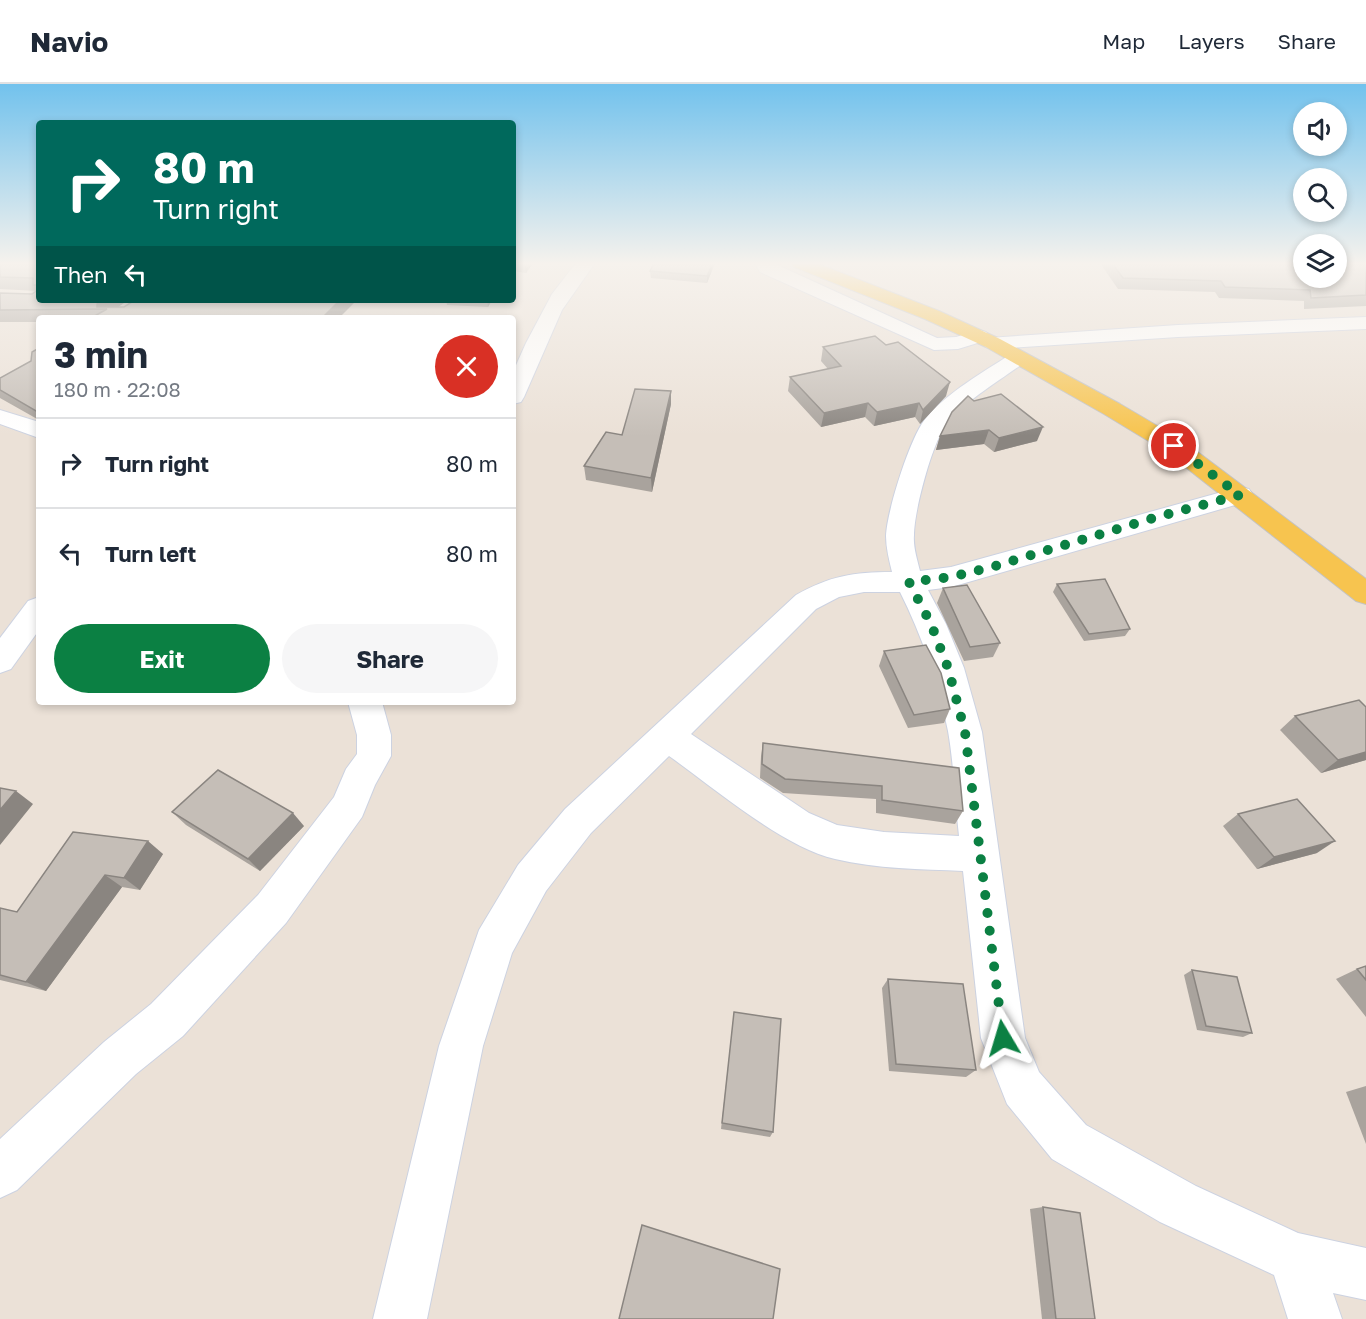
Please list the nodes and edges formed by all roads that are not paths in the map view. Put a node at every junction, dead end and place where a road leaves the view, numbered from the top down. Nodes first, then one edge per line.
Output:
1 (546, 321) edge
2 (882, 321) edge
3 (944, 321) edge
4 (1366, 324) edge
5 (986, 340) junction
6 (1018, 358) junction
7 (516, 390) edge
8 (0, 417) edge
9 (36, 429) edge
10 (1240, 495) junction
11 (909, 582) junction
12 (1366, 594) edge
13 (36, 612) edge
14 (0, 661) edge
15 (365, 705) edge
16 (666, 735) junction
17 (980, 855) junction
18 (0, 1173) edge
19 (1295, 1258) junction
20 (1366, 1274) edge
21 (400, 1319) edge
22 (1315, 1319) edge

1 - 7 street
2 - 5 street
3 - 5 main road
4 - 5 street
5 - 6 main road
6 - 10 main road
6 - 11 street
8 - 9 street
10 - 11 street
10 - 12 main road
11 - 16 street
11 - 17 street
13 - 14 street
15 - 18 street
16 - 17 street
16 - 21 street
17 - 19 street
19 - 20 street
19 - 22 street

